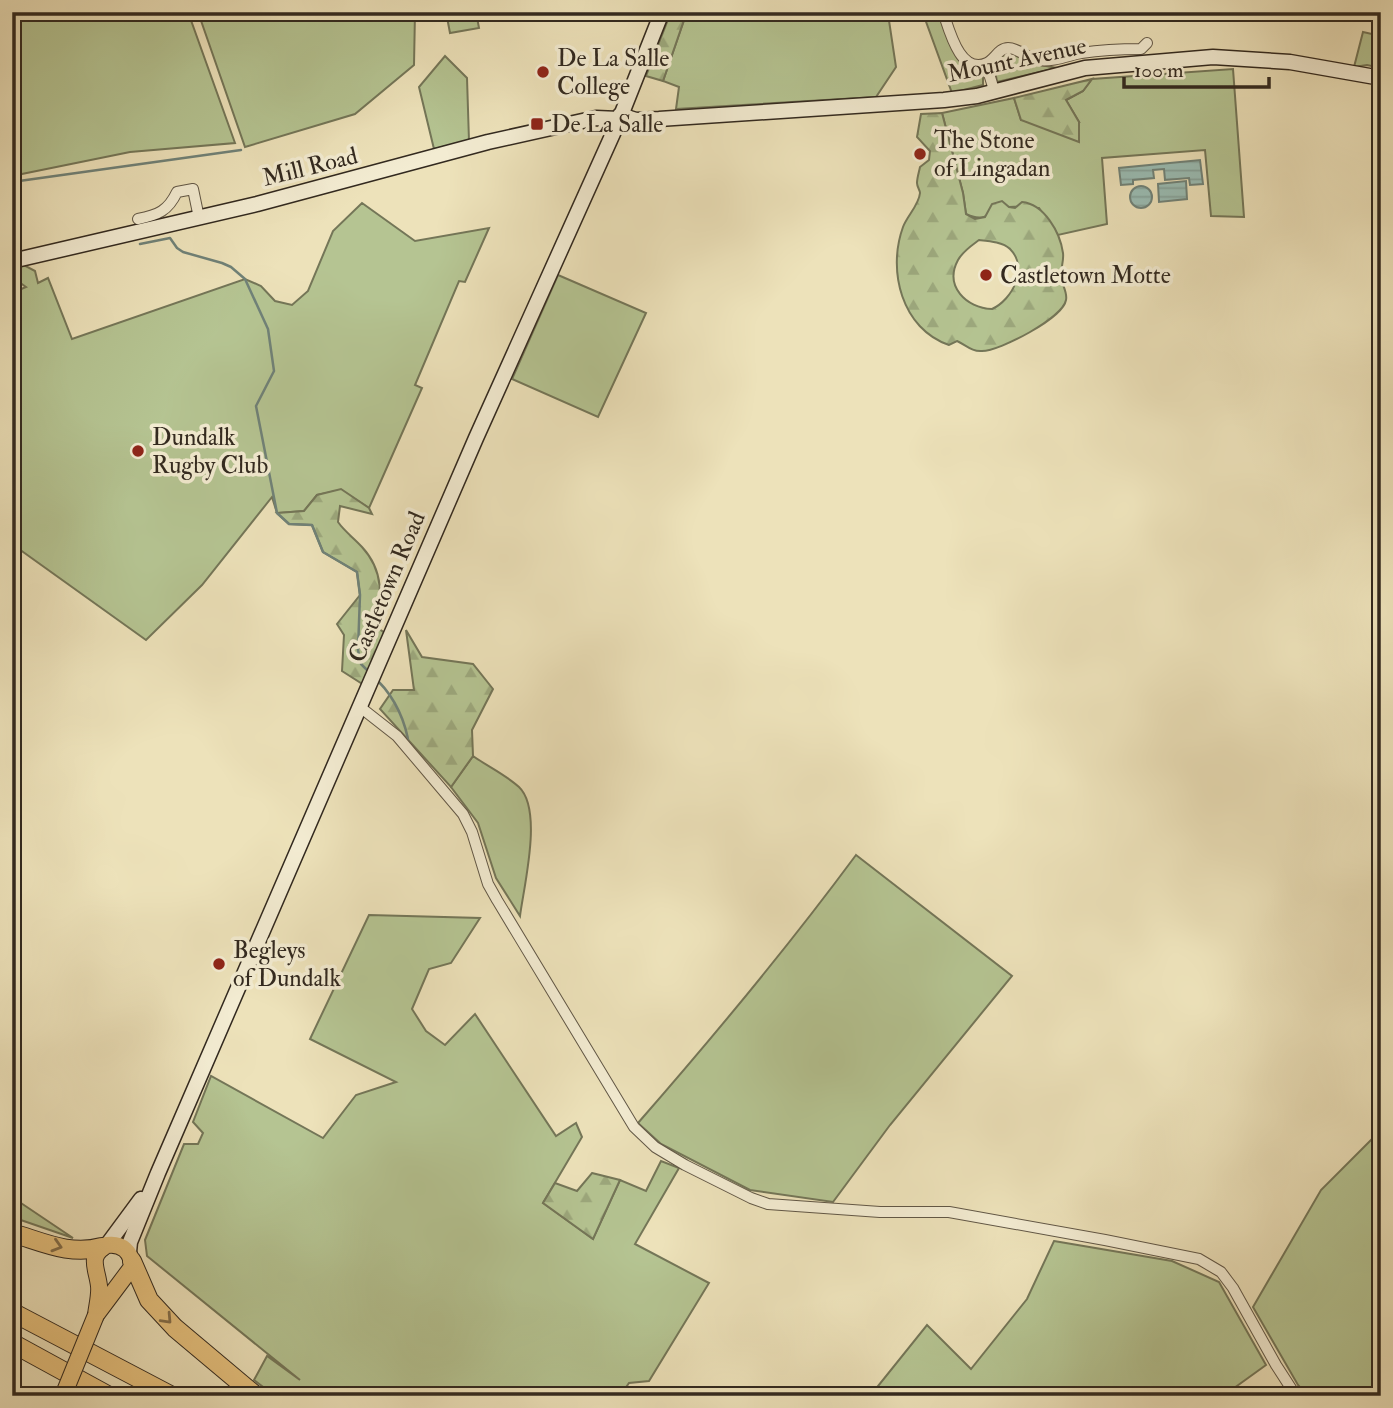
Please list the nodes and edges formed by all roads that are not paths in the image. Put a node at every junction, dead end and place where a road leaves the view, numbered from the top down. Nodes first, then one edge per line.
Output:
1 (662, 12) edge
2 (943, 12) edge
3 (1147, 43) dead end
4 (986, 64) junction
5 (1381, 78) edge
6 (994, 90) junction
7 (620, 117) junction
8 (199, 218) junction
9 (138, 219) dead end
10 (12, 261) edge
11 (360, 707) junction
12 (154, 1181) junction
13 (12, 1233) edge
14 (105, 1246) junction
15 (130, 1257) junction
16 (96, 1272) junction
17 (125, 1278) junction
18 (12, 1312) edge
19 (96, 1315) junction
20 (12, 1343) edge
21 (63, 1396) edge
22 (109, 1396) edge
23 (172, 1396) edge
24 (256, 1396) edge
25 (1296, 1396) edge

1 - 7 main road, Castletown Road
2 - 4 street
3 - 4 street
4 - 6 street
5 - 6 main road, Mount Avenue
6 - 7 main road, Mount Avenue
7 - 8 main road, Mill Road
7 - 11 main road, Castletown Road
8 - 9 street
8 - 10 main road, Mill Road
11 - 12 main road, Castletown Road
11 - 25 street
12 - 14 main road, Castletown Road
12 - 15 main road, Castletown Road
13 -> 14 highway
14 - 15 main road
14 - 16 main road
15 - 17 main road
15 -> 24 highway
16 - 17 main road
16 - 19 main road
17 - 19 main road
18 - 23 highway
19 - 21 main road, bridge
20 - 22 highway

